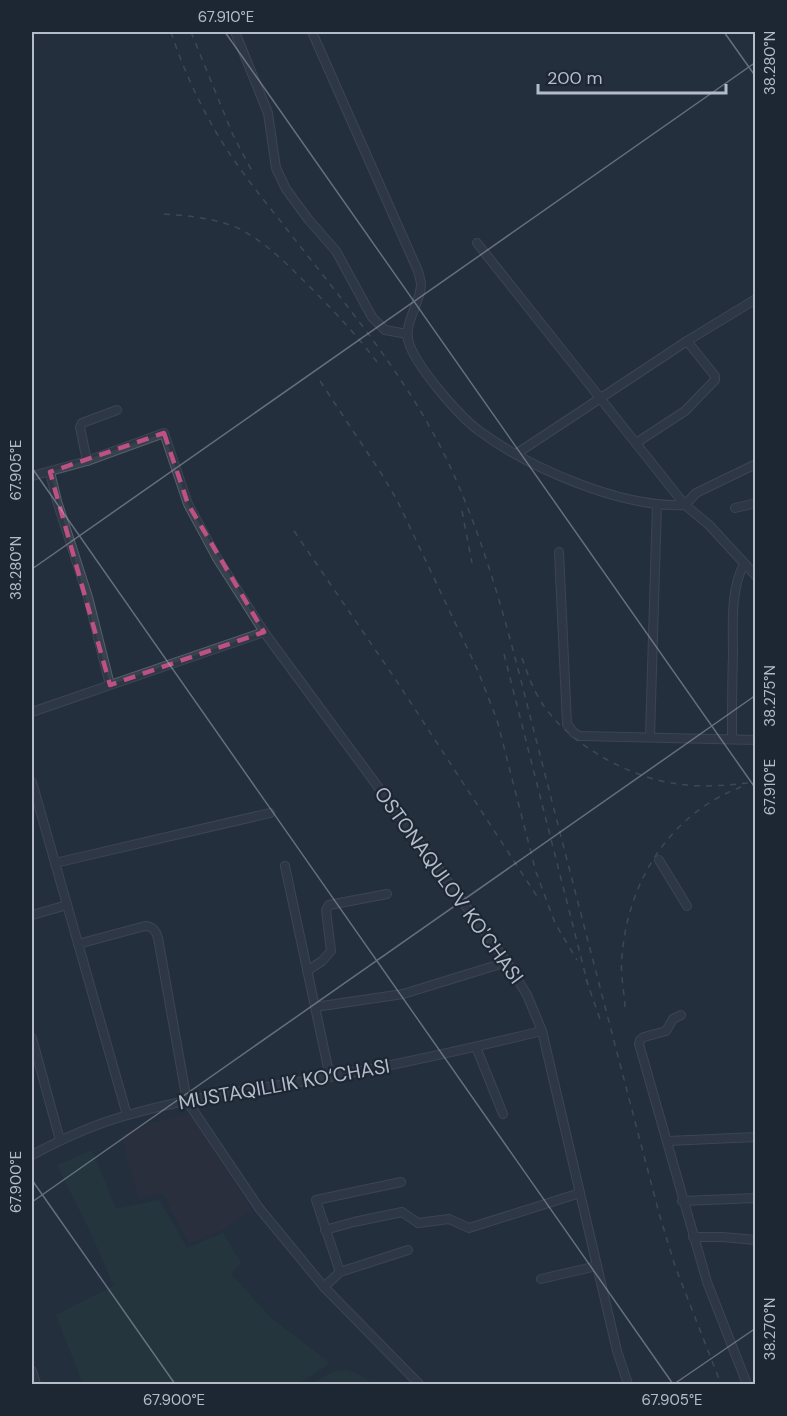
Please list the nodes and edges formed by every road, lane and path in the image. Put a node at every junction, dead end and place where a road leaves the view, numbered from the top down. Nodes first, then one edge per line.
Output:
1 (235, 32) edge
2 (312, 32) edge
3 (477, 243) dead end
4 (756, 299) edge
5 (407, 334) junction
6 (687, 341) junction
7 (599, 398) junction
8 (117, 410) dead end
9 (636, 443) junction
10 (516, 454) junction
11 (87, 461) junction
12 (756, 464) edge
13 (50, 472) junction
14 (32, 476) edge
15 (756, 503) edge
16 (657, 504) junction
17 (685, 505) junction
18 (735, 508) dead end
19 (560, 552) dead end
20 (744, 564) junction
21 (756, 576) edge
22 (264, 632) junction
23 (110, 685) junction
24 (32, 712) edge
25 (650, 736) junction
26 (732, 738) junction
27 (756, 740) edge
28 (32, 782) edge
29 (270, 813) dead end
30 (659, 860) dead end
31 (55, 863) junction
32 (285, 866) dead end
33 (387, 894) dead end
34 (67, 904) junction
35 (687, 906) dead end
36 (32, 915) edge
37 (78, 944) junction
38 (507, 962) junction
39 (307, 971) junction
40 (315, 1007) junction
41 (681, 1015) dead end
42 (542, 1031) junction
43 (32, 1038) edge
44 (476, 1047) junction
45 (330, 1077) junction
46 (188, 1101) junction
47 (502, 1114) dead end
48 (127, 1115) junction
49 (756, 1137) edge
50 (60, 1140) junction
51 (668, 1141) junction
52 (32, 1155) edge
53 (401, 1182) dead end
54 (580, 1192) junction
55 (756, 1198) edge
56 (682, 1201) junction
57 (325, 1230) junction
58 (693, 1238) junction
59 (756, 1240) edge
60 (408, 1250) dead end
61 (597, 1266) junction
62 (340, 1272) junction
63 (541, 1279) dead end
64 (324, 1287) junction
65 (32, 1371) edge
66 (36, 1384) edge
67 (419, 1384) edge
68 (628, 1384) edge
69 (747, 1384) edge

1 - 5 street
2 - 5 street
3 - 7 street
4 - 6 street
5 - 10 street
6 - 7 street
6 - 9 street
7 - 9 street
7 - 10 street
8 - 11 street
9 - 17 street
10 - 16 street
11 - 13 street
11 - 22 street, OSTONAQULOV KO'CHASI
12 - 17 street
13 - 14 street
13 - 23 street
15 - 18 street
16 - 17 street
16 - 25 street
17 - 20 street
19 - 25 street
20 - 21 street
20 - 26 street
22 - 23 street
22 - 38 street, OSTONAQULOV KO'CHASI
23 - 24 street
25 - 26 street
26 - 27 street
28 - 31 street
29 - 31 street
30 - 35 street
31 - 34 street
32 - 39 street
33 - 39 street
34 - 36 street
34 - 37 street
37 - 46 street
37 - 48 street
38 - 40 street
38 - 42 street, OSTONAQULOV KO'CHASI
39 - 40 street
40 - 45 street
41 - 51 street
42 - 44 street, MUSTAQILLIK KO‘CHASI
42 - 54 street, OSTONAQULOV KO'CHASI
43 - 50 street
44 - 45 street, MUSTAQILLIK KO‘CHASI
44 - 47 street
45 - 46 street, MUSTAQILLIK KO‘CHASI
46 - 48 street, MUSTAQILLIK KO‘CHASI
46 - 64 street
48 - 50 street, MUSTAQILLIK KO‘CHASI
49 - 51 street
50 - 52 street, MUSTAQILLIK KO‘CHASI
51 - 56 street
53 - 57 street
54 - 57 street
54 - 61 street, OSTONAQULOV KO'CHASI
55 - 56 street
56 - 58 street
57 - 62 street
58 - 59 street
58 - 69 street
60 - 62 street
61 - 63 street
61 - 68 street, OSTONAQULOV KO'CHASI
62 - 64 street
64 - 67 street
65 - 66 street

